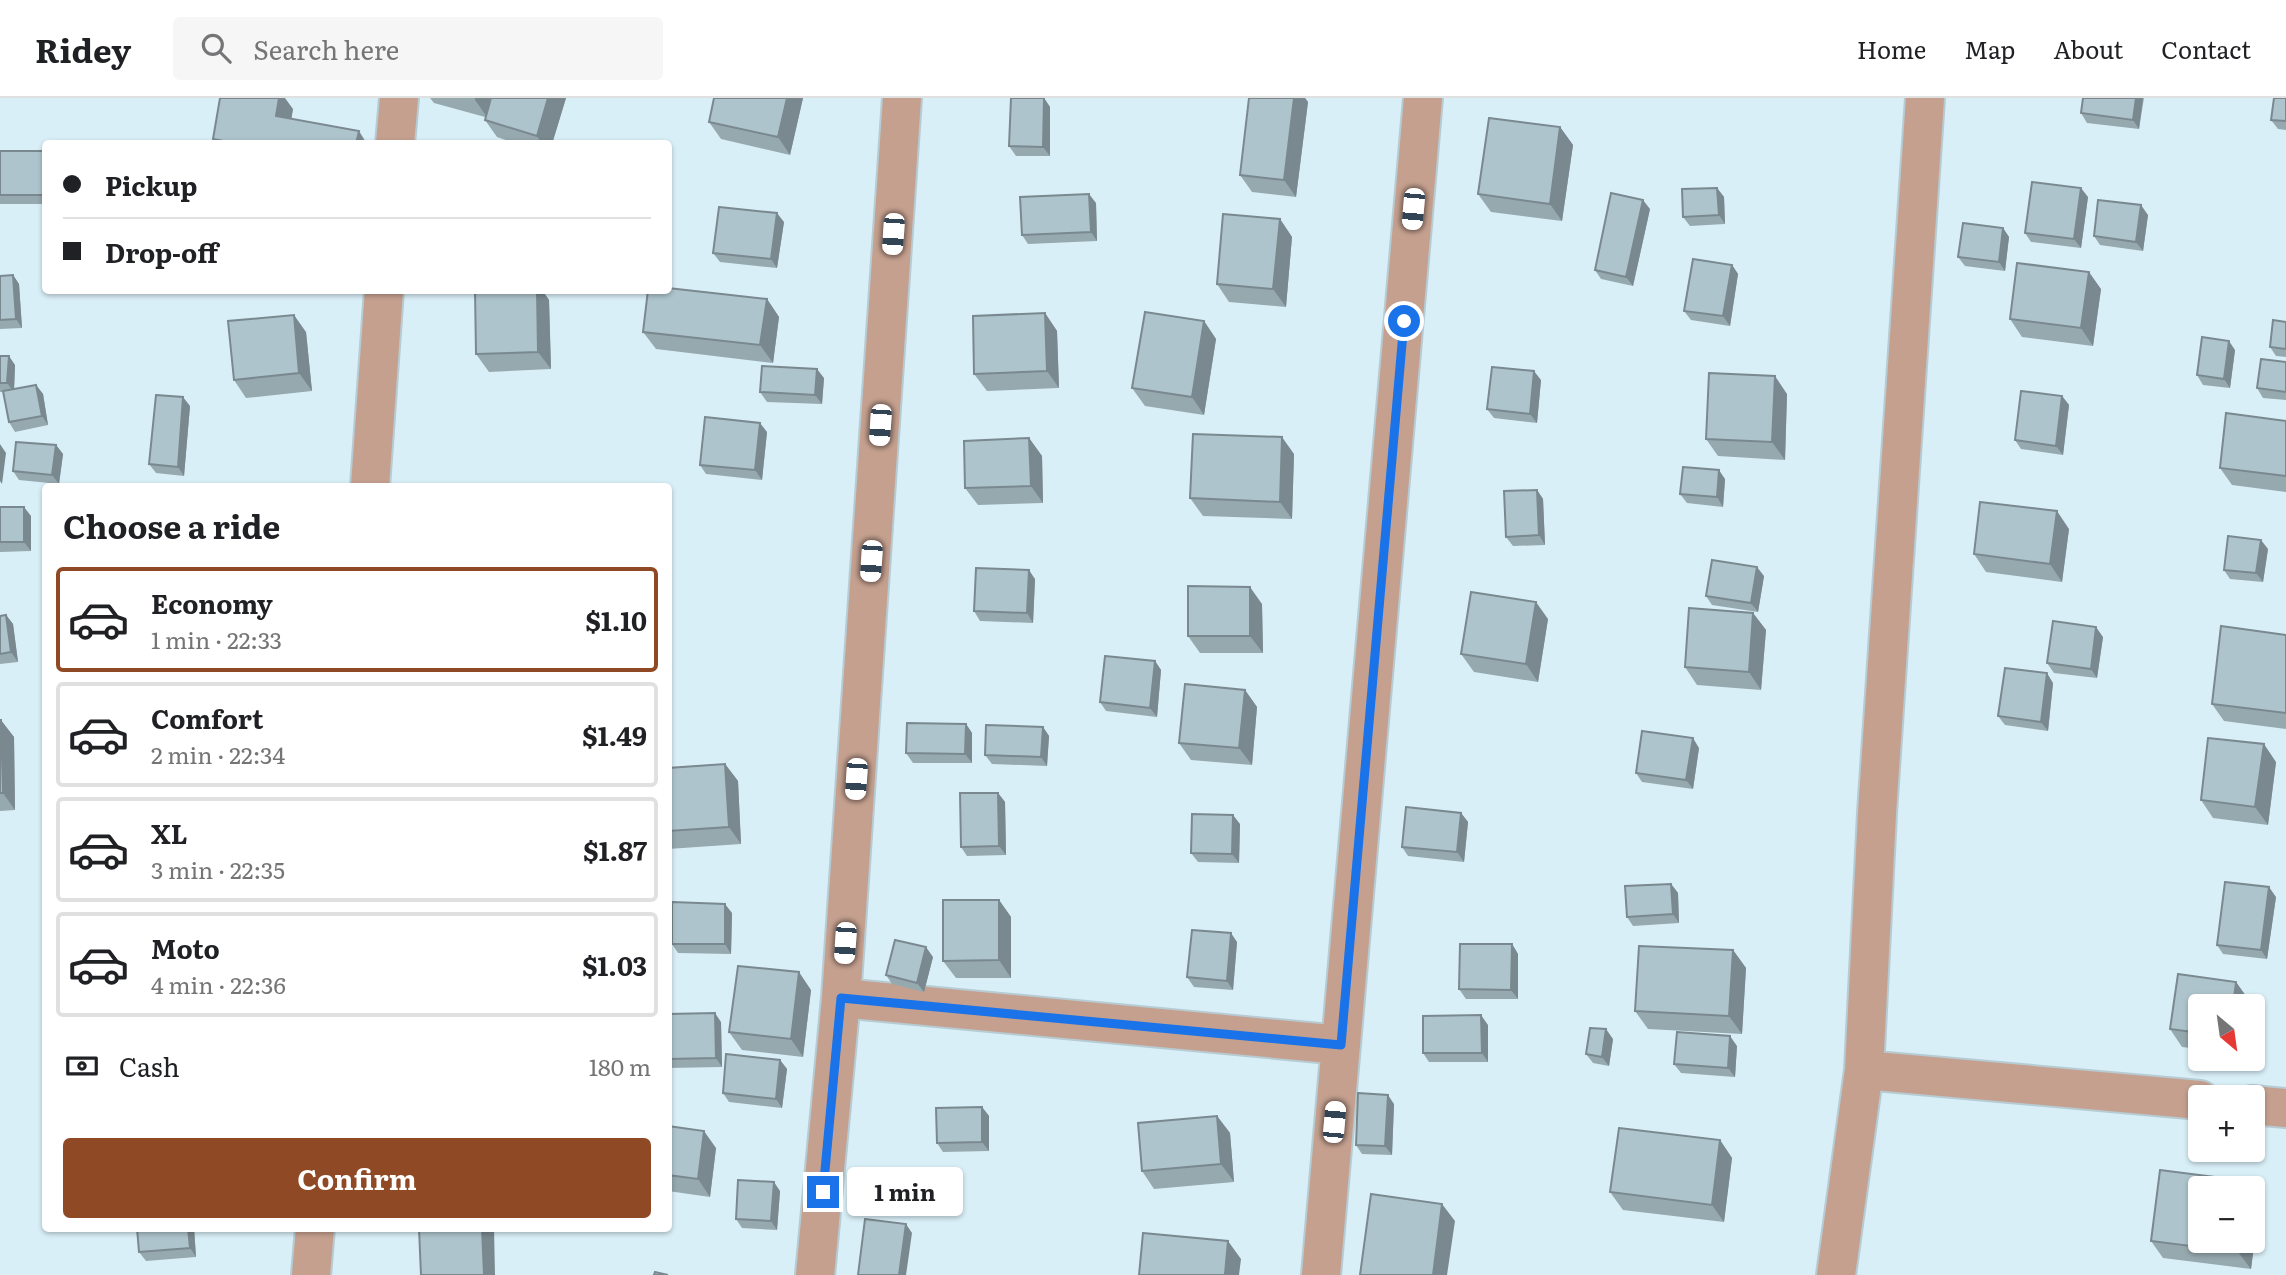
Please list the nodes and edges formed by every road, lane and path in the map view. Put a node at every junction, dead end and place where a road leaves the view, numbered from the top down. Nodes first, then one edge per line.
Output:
1 (399, 98) edge
2 (902, 98) edge
3 (1423, 98) edge
4 (1925, 98) edge
5 (395, 140) edge
6 (384, 294) edge
7 (370, 483) edge
8 (841, 998) junction
9 (1341, 1045) junction
10 (1864, 1070) junction
11 (2188, 1099) edge
12 (2265, 1106) edge
13 (2286, 1108) edge
14 (314, 1232) edge
15 (311, 1275) edge
16 (815, 1275) edge
17 (1321, 1275) edge
18 (1836, 1275) edge

1 - 5 street
2 - 8 street
3 - 9 street
4 - 10 street
6 - 7 street
8 - 9 street
8 - 16 street
9 - 17 street
10 - 11 street
10 - 18 street
12 - 13 street
14 - 15 street

